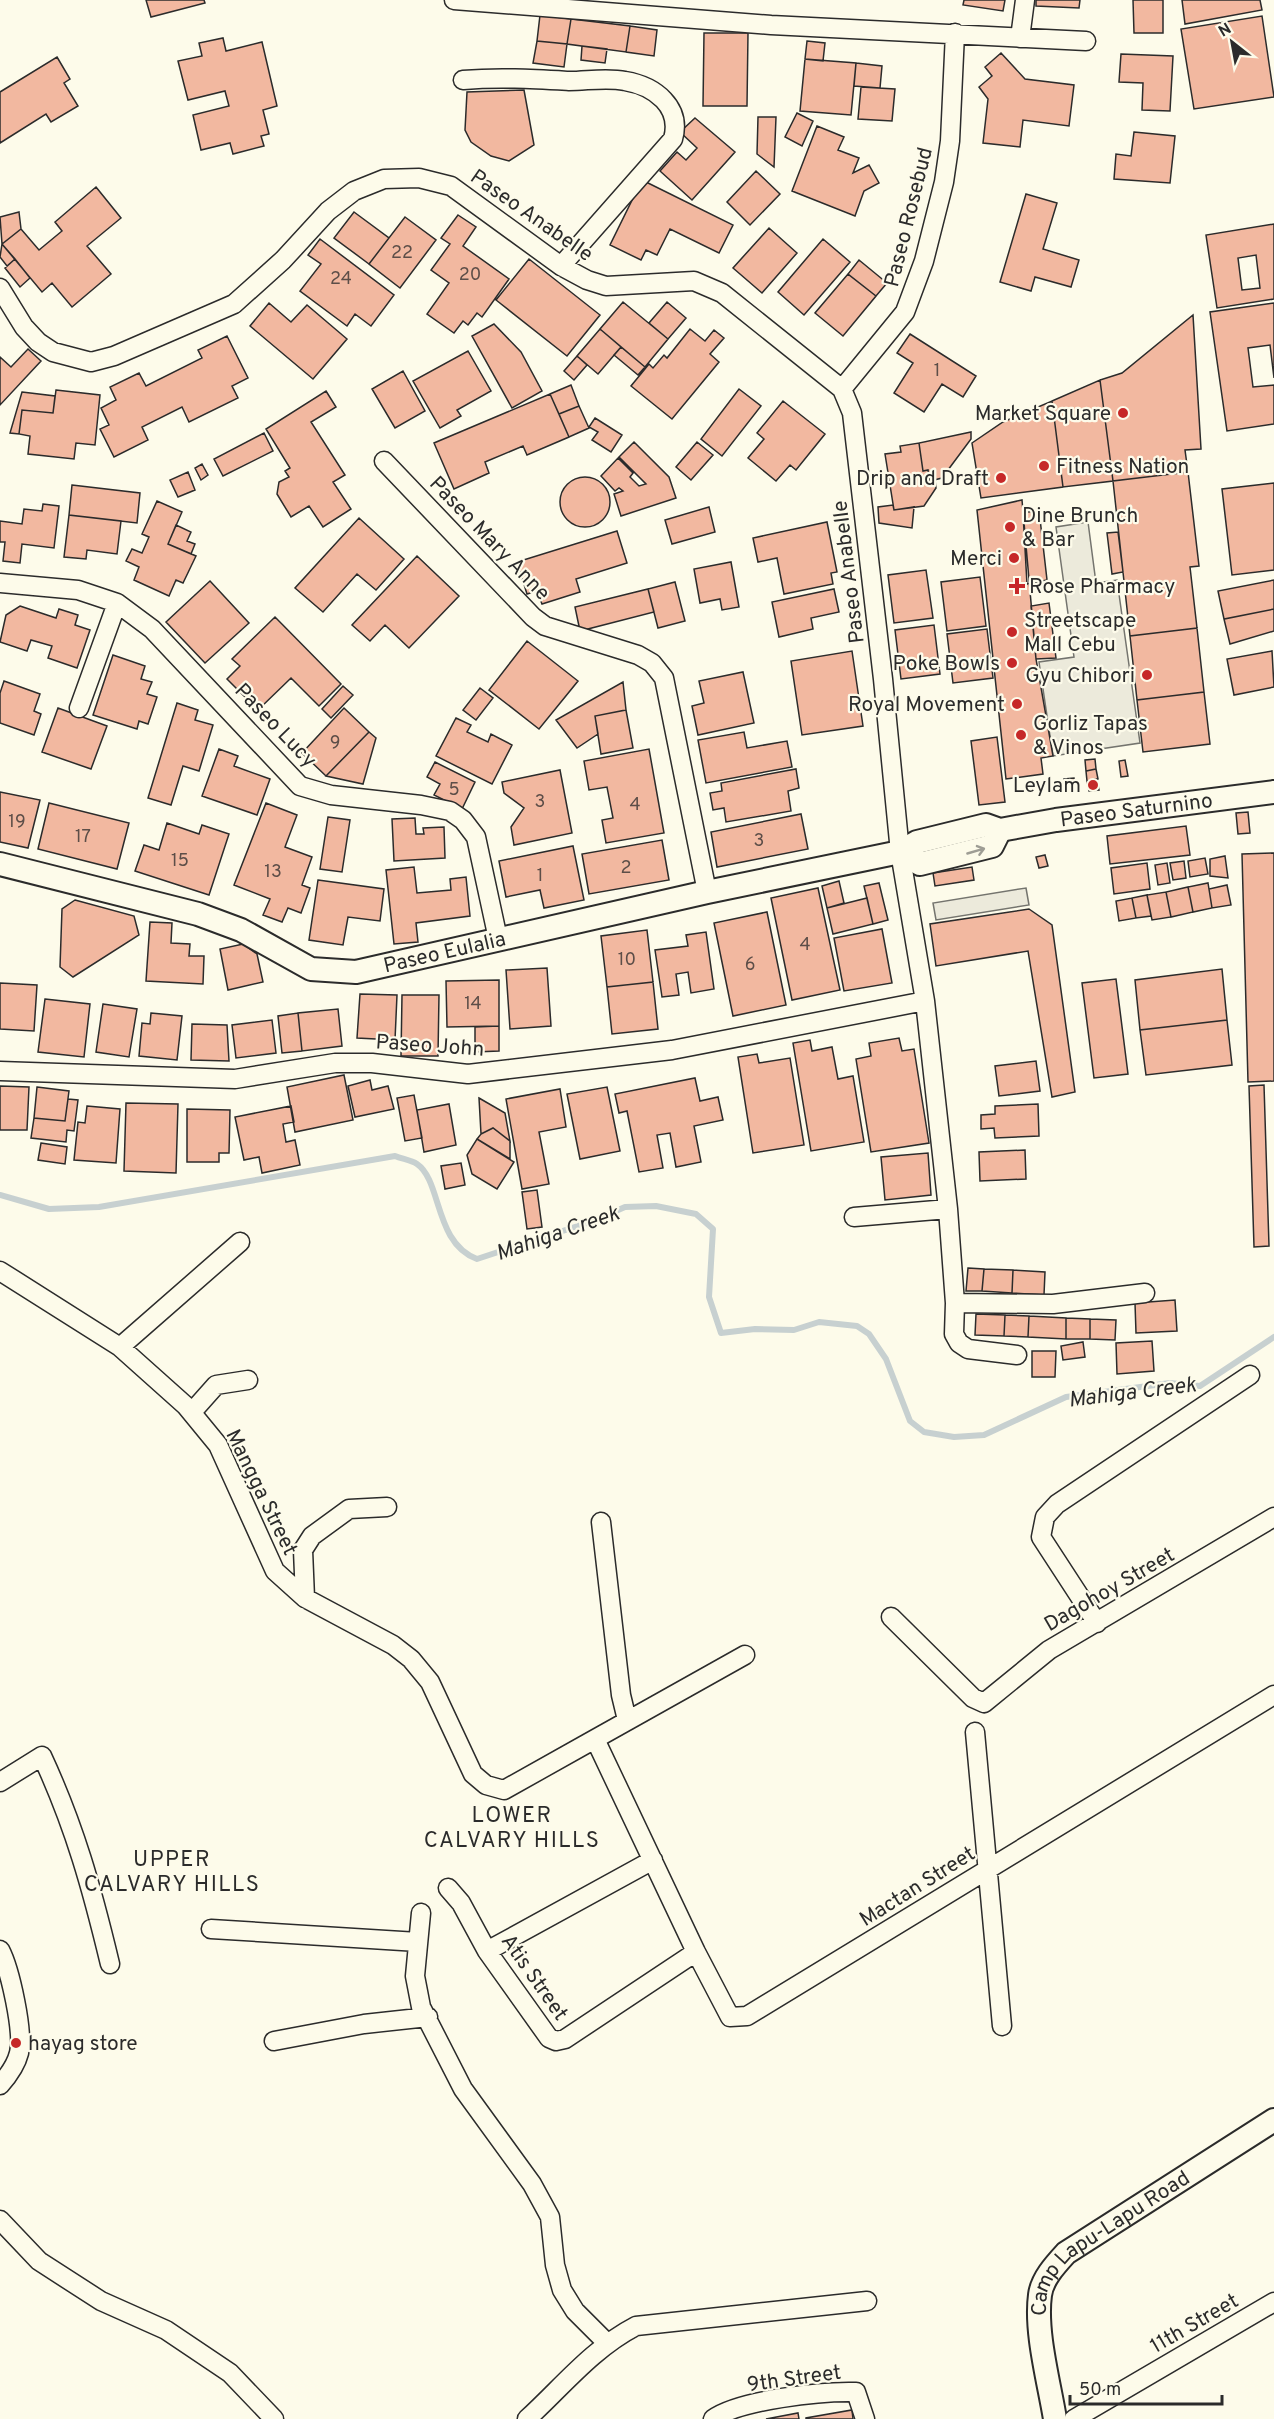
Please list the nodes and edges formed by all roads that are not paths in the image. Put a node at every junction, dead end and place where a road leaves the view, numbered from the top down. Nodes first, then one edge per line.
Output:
1 (454, 0) edge
2 (1025, 0) edge
3 (955, 33) junction
4 (1020, 38) junction
5 (1086, 41) dead end
6 (463, 80) dead end
7 (561, 266) junction
8 (0, 288) edge
9 (842, 389) junction
10 (384, 461) dead end
11 (0, 583) edge
12 (117, 603) junction
13 (79, 708) dead end
14 (1274, 792) edge
15 (900, 852) junction
16 (0, 864) edge
17 (708, 892) junction
18 (498, 939) junction
19 (925, 1001) junction
20 (0, 1071) edge
21 (948, 1209) junction
22 (854, 1217) dead end
23 (240, 1242) dead end
24 (0, 1271) edge
25 (1145, 1293) dead end
26 (955, 1303) junction
27 (120, 1347) junction
28 (1017, 1355) dead end
29 (1250, 1375) dead end
30 (248, 1380) dead end
31 (192, 1412) junction
32 (387, 1507) dead end
33 (1274, 1517) edge
34 (601, 1522) dead end
35 (305, 1598) junction
36 (891, 1617) dead end
37 (1097, 1623) junction
38 (745, 1655) dead end
39 (1274, 1695) edge
40 (627, 1720) junction
41 (975, 1732) dead end
42 (595, 1739) junction
43 (0, 1782) edge
44 (653, 1860) junction
45 (986, 1870) junction
46 (448, 1888) dead end
47 (421, 1913) dead end
48 (211, 1929) dead end
49 (418, 1942) junction
50 (0, 1950) edge
51 (488, 1951) junction
52 (696, 1952) junction
53 (110, 1964) dead end
54 (428, 2017) junction
55 (1002, 2026) dead end
56 (274, 2042) dead end
57 (0, 2085) edge
58 (1274, 2120) edge
59 (0, 2220) edge
60 (867, 2301) dead end
61 (1274, 2302) edge
62 (607, 2343) junction
63 (274, 2419) edge
64 (527, 2419) edge
65 (712, 2419) edge
66 (865, 2419) edge
67 (1055, 2419) edge
68 (1074, 2419) edge

1 - 3 street
2 - 4 street
3 - 4 street
3 - 9 street, Paseo Rosebud
4 - 5 street
6 - 7 street
7 - 8 street, Paseo Anabelle
7 - 9 street, Paseo Anabelle
9 - 15 street, Paseo Anabelle
10 - 17 street, Paseo Mary Anne
11 - 12 street, Paseo Lucy
12 - 13 street
12 - 18 street, Paseo Lucy
14 - 15 street, Paseo Saturnino
15 - 17 street, Paseo Eulalia
15 - 19 street, Paseo Anabelle
16 - 18 street, Paseo Eulalia
17 - 18 street, Paseo Eulalia
19 - 20 street, Paseo John
19 - 21 street, Paseo Anabelle
21 - 22 street
21 - 26 street, Paseo Anabelle
23 - 27 street
24 - 27 street, Mangga Street
25 - 26 street
26 - 28 street, Paseo Anabelle
27 - 31 street, Mangga Street
29 - 37 street
30 - 31 street
31 - 35 street, Mangga Street
32 - 35 street
33 - 37 street, Dagohoy Street
34 - 40 street
35 - 42 street, Mangga Street
36 - 37 street, Dagohoy Street
38 - 40 street, Mangga Street
39 - 45 street, Mactan Street
40 - 42 street, Mangga Street
41 - 45 street
42 - 44 street, Mactan Street
43 - 53 street
44 - 51 street
44 - 52 street, Mactan Street
45 - 52 street, Mactan Street
45 - 55 street
46 - 51 street, Atis Street
47 - 49 street
48 - 49 street
49 - 54 street
50 - 57 street
51 - 52 street, Atis Street
54 - 56 street
54 - 62 street
58 - 67 street, Camp Lapu-Lapu Road
59 - 63 street
60 - 62 street
61 - 68 street, 11th Street
62 - 64 street
65 - 66 street, 9th Street

